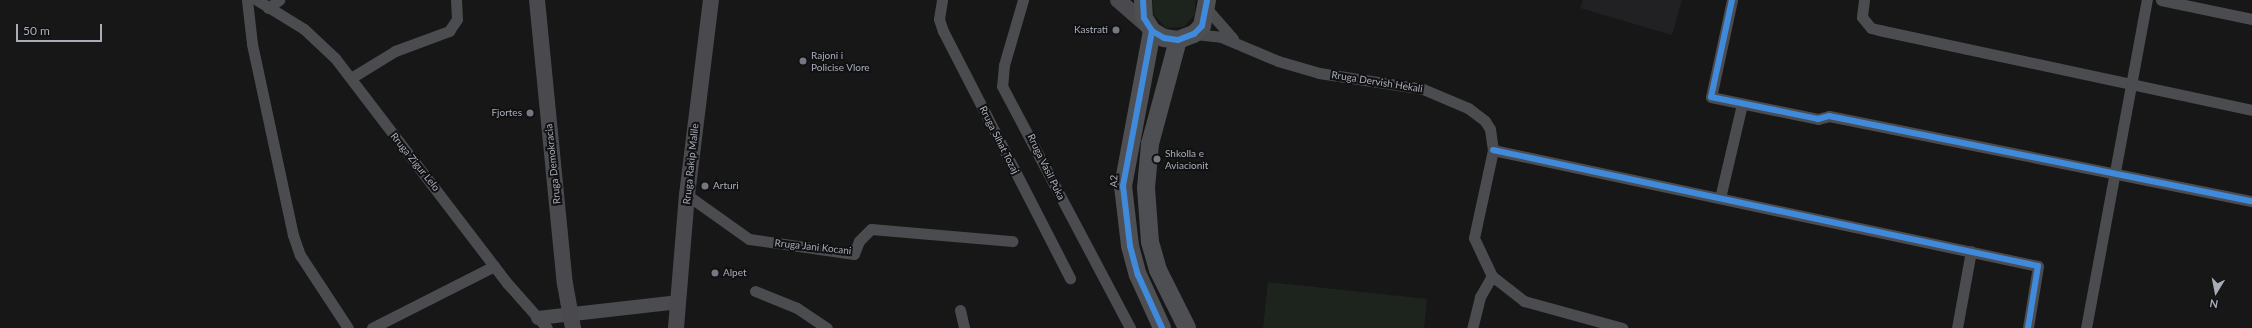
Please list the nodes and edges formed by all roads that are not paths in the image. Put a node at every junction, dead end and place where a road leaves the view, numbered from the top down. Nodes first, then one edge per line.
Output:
1 (247, 0) edge
2 (257, 0) edge
3 (279, 0) edge
4 (456, 0) edge
5 (537, 0) edge
6 (711, 0) edge
7 (942, 0) edge
8 (1023, 0) edge
9 (1118, 0) edge
10 (1143, 0) edge
11 (1732, 0) edge
12 (1864, 0) edge
13 (2147, 0) edge
14 (2161, 0) edge
15 (1207, 5) edge
16 (268, 8) junction
17 (2252, 19) edge
18 (1150, 28) junction
19 (1186, 37) junction
20 (1238, 43) junction
21 (351, 78) junction
22 (2130, 84) junction
23 (1742, 104) junction
24 (2252, 110) edge
25 (1493, 150) junction
26 (2113, 172) junction
27 (687, 195) junction
28 (1720, 198) junction
29 (2252, 201) edge
30 (1012, 241) dead end
31 (1971, 251) junction
32 (494, 266) junction
33 (1492, 276) junction
34 (1070, 278) dead end
35 (755, 292) dead end
36 (679, 302) junction
37 (960, 310) dead end
38 (571, 321) edge
39 (543, 323) edge
40 (1617, 327) edge
41 (348, 328) edge
42 (372, 328) edge
43 (676, 328) edge
44 (827, 328) edge
45 (964, 328) edge
46 (1130, 328) edge
47 (1162, 328) edge
48 (1187, 328) edge
49 (1472, 328) edge
50 (1957, 328) edge
51 (2028, 328) edge
52 (2086, 328) edge

1 - 41 street
2 - 16 street, Rruga Zigur Lelo
3 - 16 street
4 - 21 street
5 - 38 main road, Rruga Demokracia
6 - 27 main road, Rruga Rakip Malile
7 - 34 street, Rruga Sihat Tozaj
8 - 46 street, Rruga Vasil Puka
9 - 18 main road
10 - 18 main road, A2
11 - 23 street
12 - 22 street
13 - 22 street
14 - 17 street
15 - 19 main road
15 - 20 street
16 - 21 street, Rruga Zigur Lelo
18 - 19 main road
18 - 47 main road, A2
19 - 20 street, Rruga Dervish Hekali
19 - 48 main road
20 - 25 street, Rruga Dervish Hekali
21 - 32 street, Rruga Zigur Lelo
22 - 24 street
22 - 26 street
23 - 26 street
23 - 28 street
25 - 28 street
25 - 33 street, Rruga Dervish Hekali
26 - 29 street
26 - 52 street
27 - 30 street, Rruga Jani Kocani
27 - 36 main road, Rruga Rakip Malile
28 - 31 street
31 - 50 street
31 - 51 street
32 - 39 street, Rruga Zigur Lelo
32 - 42 street
33 - 40 street
33 - 49 street
35 - 44 street
36 - 38 street, Rruga Zigur Lelo
36 - 43 main road, Rruga Rakip Malile
37 - 45 street
38 - 39 street, Rruga Zigur Lelo

